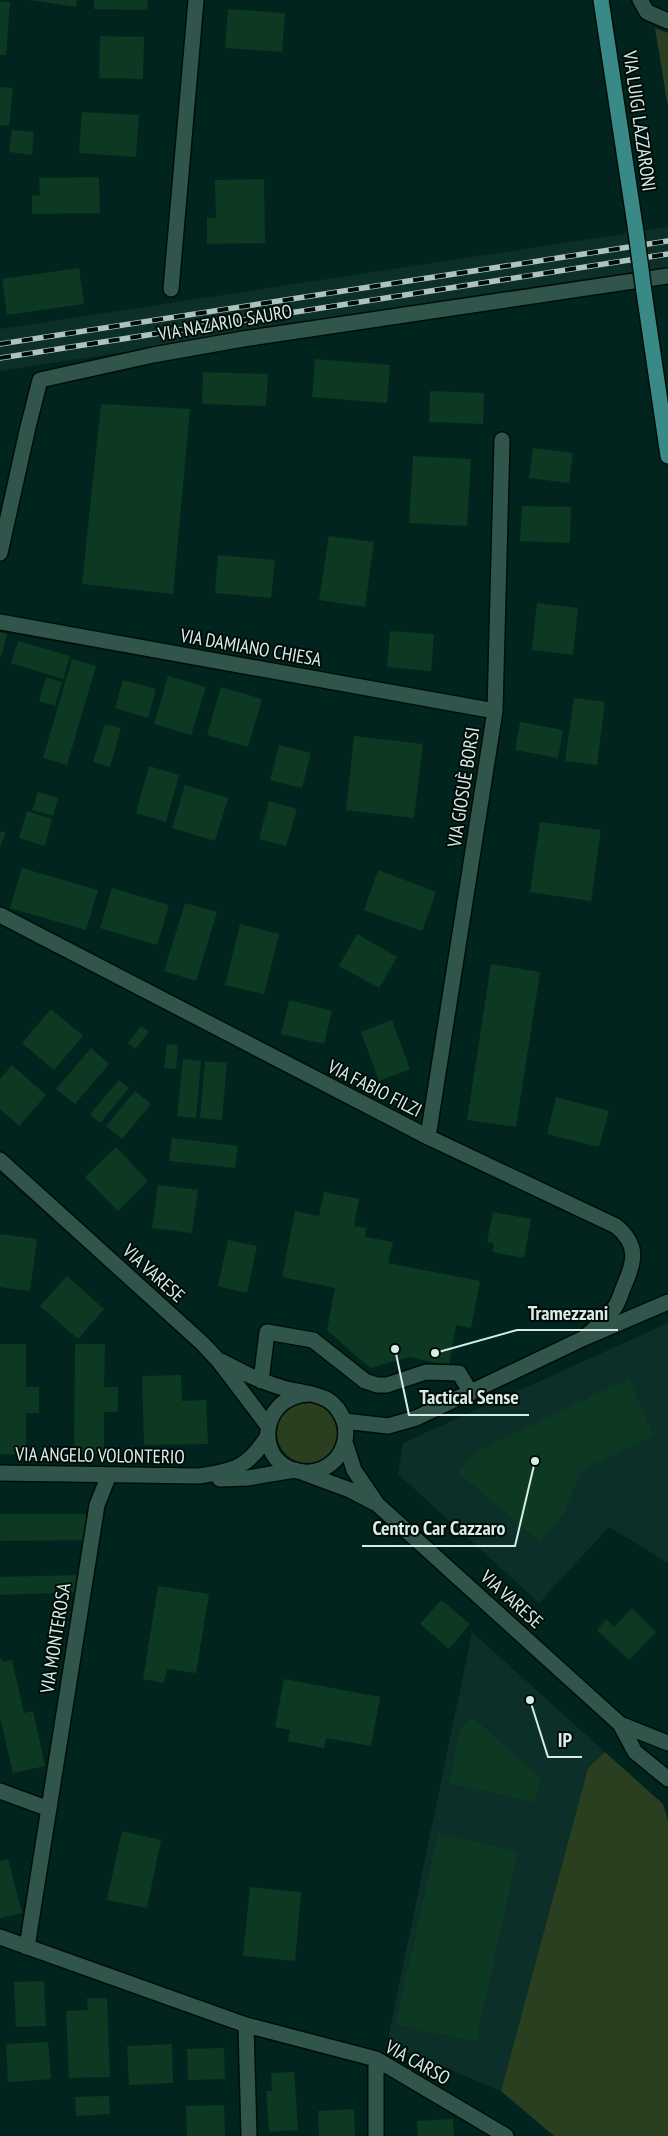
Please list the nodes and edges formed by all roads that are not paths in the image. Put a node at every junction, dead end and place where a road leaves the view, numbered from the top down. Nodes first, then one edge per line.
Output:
1 (196, 0) edge
2 (601, 0) edge
3 (640, 0) edge
4 (668, 21) edge
5 (668, 276) edge
6 (171, 290) dead end
7 (502, 440) dead end
8 (668, 456) edge
9 (0, 553) edge
10 (0, 622) edge
11 (495, 711) junction
12 (0, 915) edge
13 (428, 1138) junction
14 (0, 1160) edge
15 (668, 1302) edge
16 (584, 1338) junction
17 (218, 1360) junction
18 (262, 1381) junction
19 (471, 1393) junction
20 (309, 1394) junction
21 (344, 1421) junction
22 (268, 1431) junction
23 (345, 1442) junction
24 (298, 1471) junction
25 (0, 1474) edge
26 (109, 1475) junction
27 (199, 1476) junction
28 (377, 1504) junction
29 (620, 1724) junction
30 (668, 1743) edge
31 (668, 1779) edge
32 (0, 1791) edge
33 (49, 1809) junction
34 (0, 1937) edge
35 (27, 1946) junction
36 (246, 2025) junction
37 (376, 2059) junction
38 (249, 2136) edge
39 (376, 2136) edge
40 (506, 2136) edge

1 - 6 street
2 - 8 main road, VIA LUIGI LAZZARONI, bridge
3 - 4 street
5 - 9 street, VIA NAZARIO SAURO
7 - 11 street, VIA GIOSUÈ BORSI
10 - 11 street, VIA DAMIANO CHIESA
11 - 13 street, VIA GIOSUÈ BORSI
12 - 13 street, VIA FABIO FILZI
13 - 16 street, VIA FABIO FILZI
14 - 17 street, VIA VARESE
15 - 16 street
16 - 19 street
17 - 18 street
17 - 22 street, VIA VARESE
18 - 19 street
18 - 20 street
19 - 21 street
20 - 21 street
20 - 22 street
21 - 23 street
22 - 24 street
22 - 27 street, VIA ANGELO VOLONTERIO
23 - 24 street
23 - 28 street, VIA VARESE
24 - 27 street, VIA ANGELO VOLONTERIO
24 - 28 street, VIA VARESE
25 - 26 street, VIA ANGELO VOLONTERIO
26 - 27 street, VIA ANGELO VOLONTERIO
26 - 33 street, VIA MONTEROSA
28 - 29 street, VIA VARESE
29 - 30 street, VIA VARESE
29 - 31 street, VIA VARESE
32 - 33 street
33 - 35 street, VIA MONTEROSA
34 - 35 street, VIA CARSO
35 - 36 street, VIA CARSO
36 - 37 street, VIA CARSO
36 - 38 street
37 - 39 street
37 - 40 street, VIA CARSO

